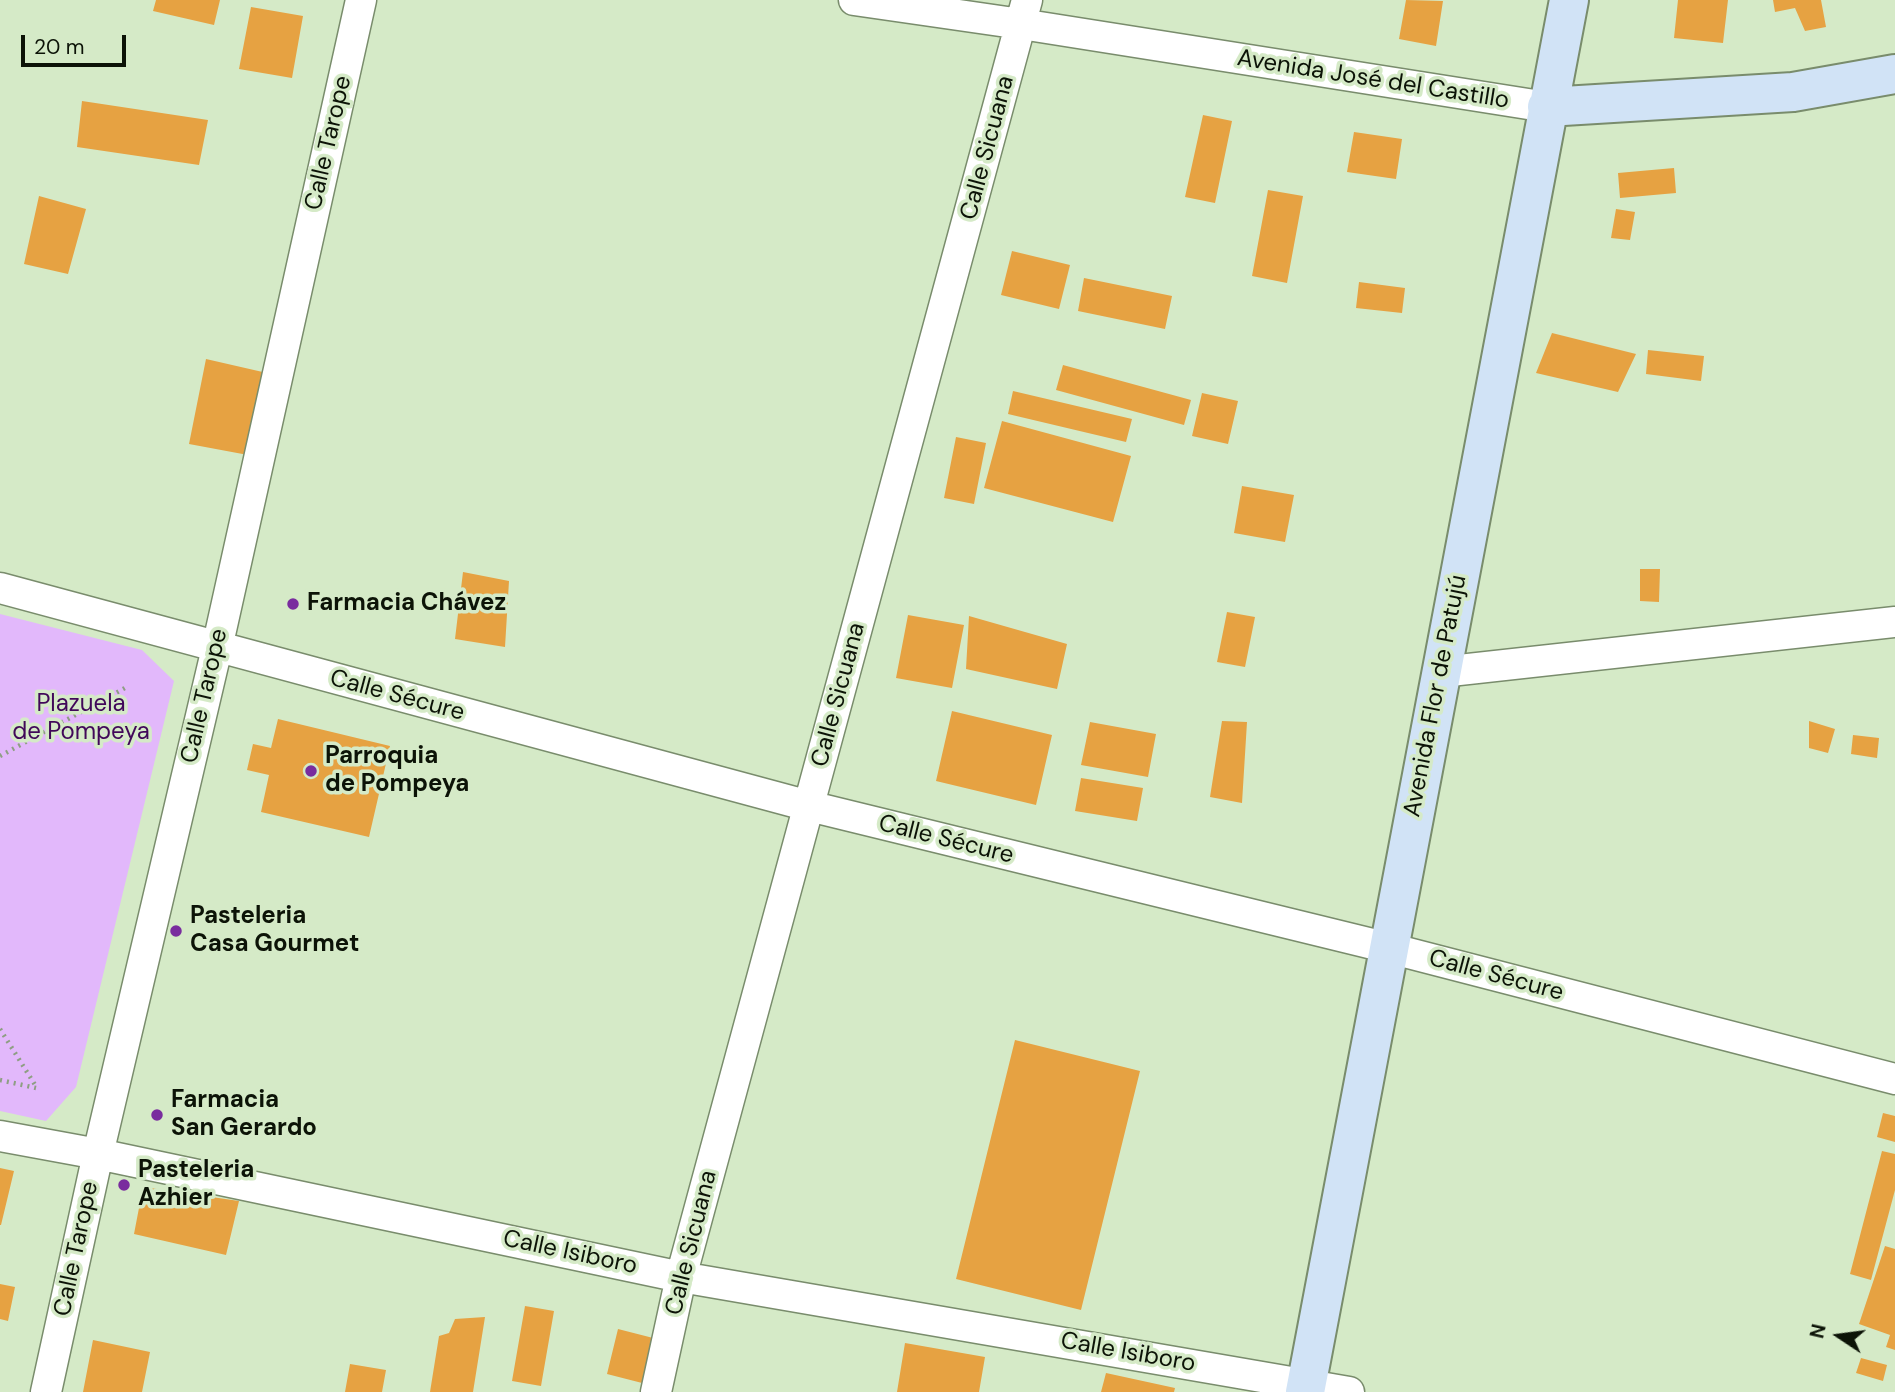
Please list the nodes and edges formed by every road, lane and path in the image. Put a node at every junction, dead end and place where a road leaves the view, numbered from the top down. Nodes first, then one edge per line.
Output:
1 (361, 0) edge
2 (854, 0) edge
3 (1569, 0) edge
4 (1024, 12) edge
5 (1895, 75) edge
6 (1547, 107) junction
7 (0, 588) edge
8 (1895, 622) edge
9 (216, 648) junction
10 (1441, 672) junction
11 (125, 688) dead end
12 (0, 756) edge
13 (809, 806) junction
14 (1389, 948) junction
15 (0, 1029) edge
16 (1895, 1079) edge
17 (0, 1080) edge
18 (0, 1136) edge
19 (98, 1154) junction
20 (681, 1277) junction
21 (1306, 1388) edge
22 (46, 1392) edge
23 (656, 1392) edge
24 (1349, 1392) edge

1 - 9 street, Calle Tarope
2 - 4 street, Avenida José del Castillo
3 - 6 main road, Avenida Flor de Patujú
4 - 6 street, Avenida José del Castillo
4 - 13 street, Calle Sicuana
5 - 6 main road, Avenida José del Castillo
6 - 10 main road, Avenida Flor de Patujú
7 - 9 street, Calle Sécure
8 - 10 street
9 - 13 street, Calle Sécure
9 - 19 street, Calle Tarope
10 - 14 main road, Avenida Flor de Patujú
11 - 12 path
13 - 14 street, Calle Sécure
13 - 20 street, Calle Sicuana
14 - 16 street, Calle Sécure
14 - 21 main road, Avenida Flor de Patujú
15 - 17 path
18 - 19 street, Calle Isiboro
19 - 20 street, Calle Isiboro
19 - 22 street, Calle Tarope
20 - 21 street, Calle Isiboro
20 - 23 street, Calle Sicuana
21 - 24 street, Calle Isiboro

